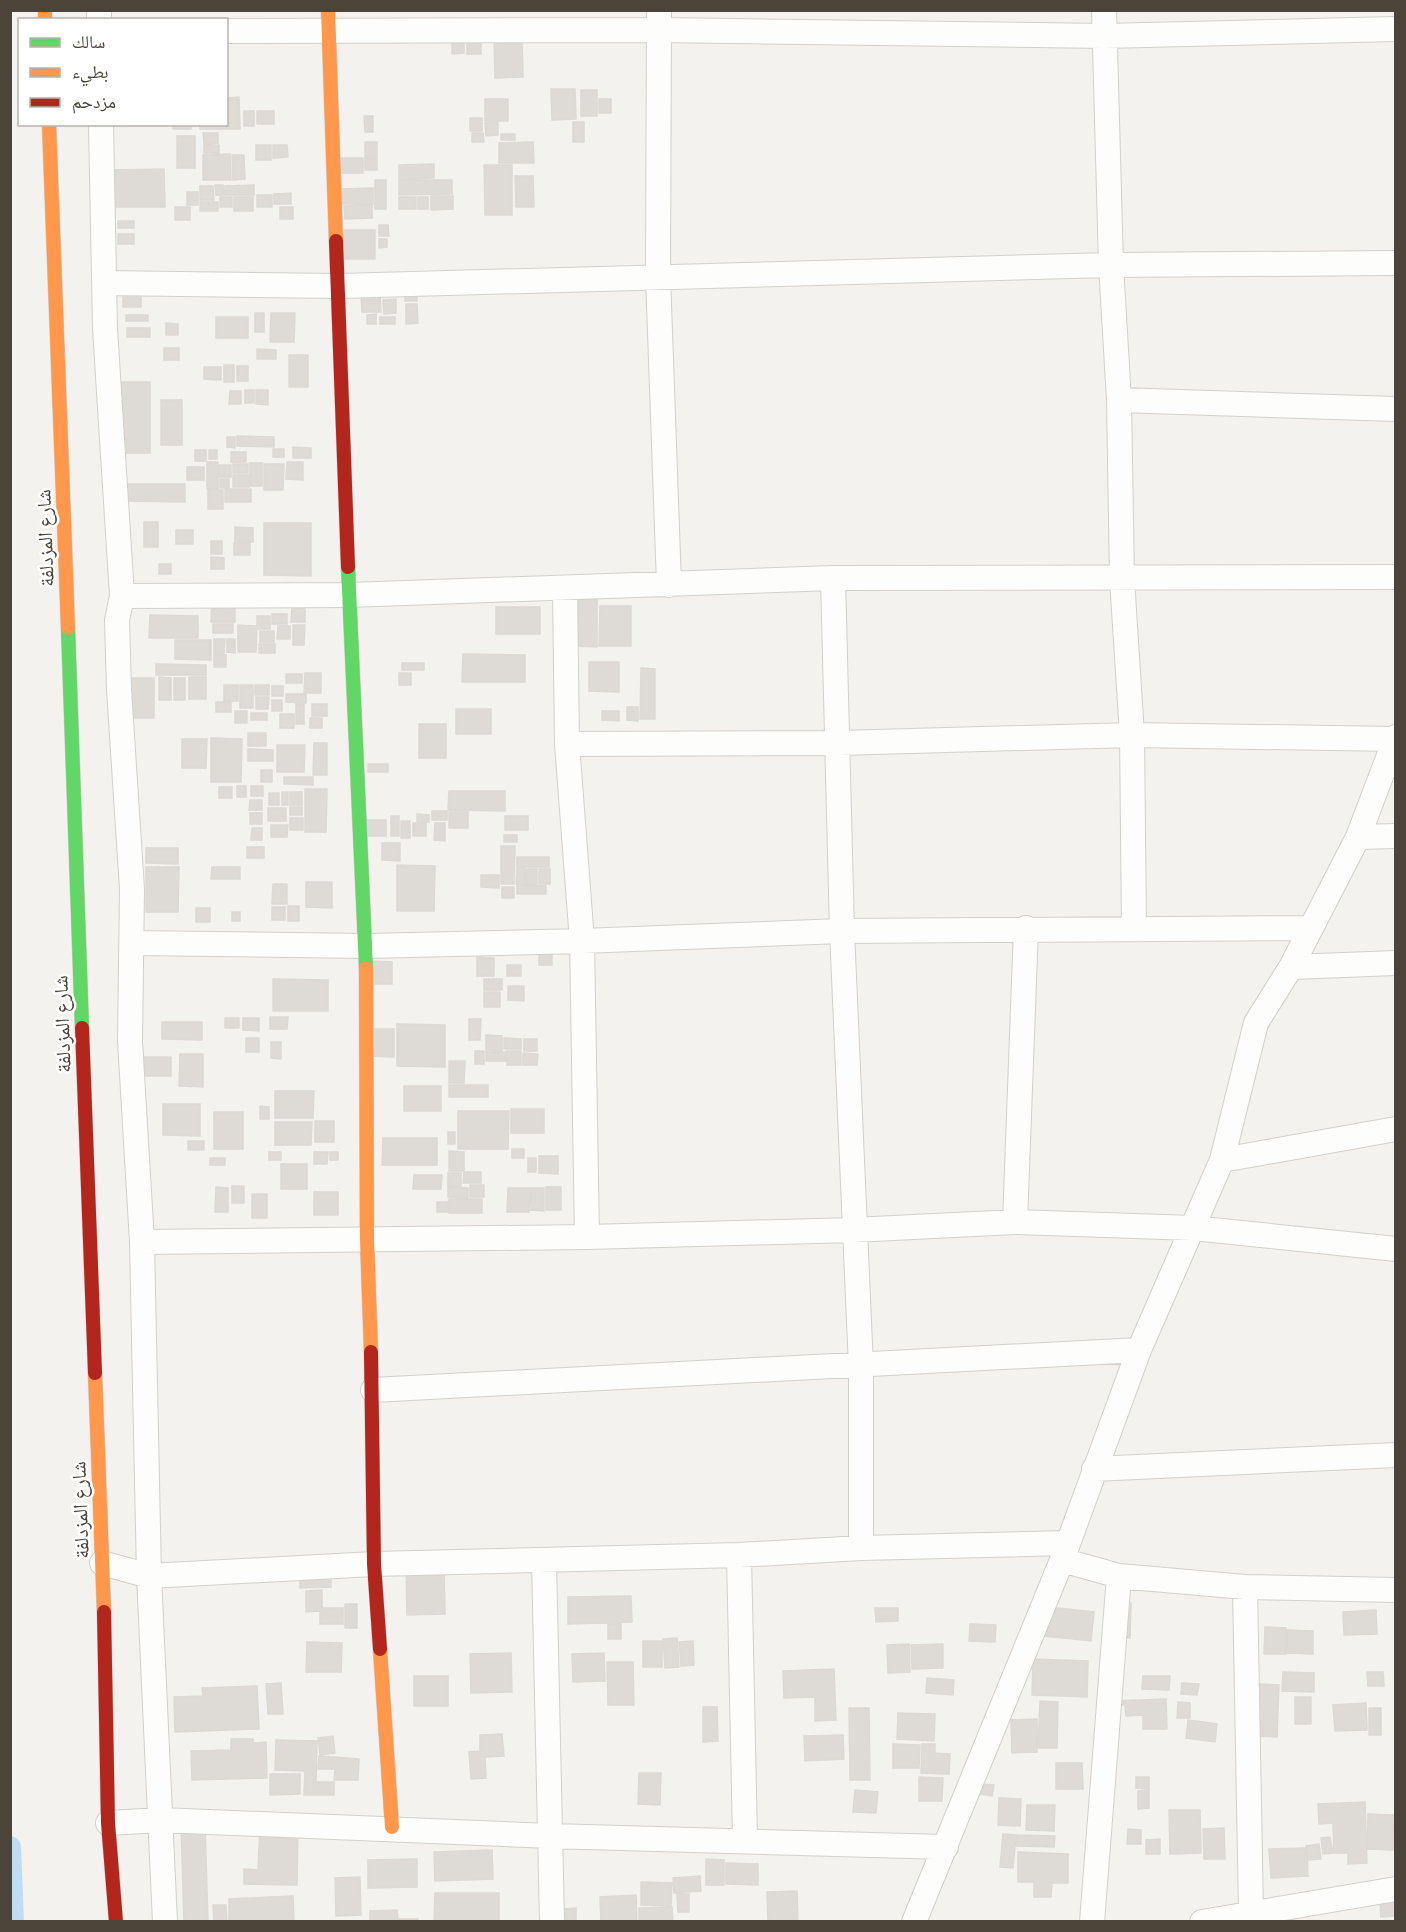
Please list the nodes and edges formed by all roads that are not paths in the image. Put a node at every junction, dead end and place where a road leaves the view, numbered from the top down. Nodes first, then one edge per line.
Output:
1 (1104, 10) edge
2 (659, 20) edge
3 (328, 21) edge
4 (1395, 29) edge
5 (228, 31) edge
6 (1104, 36) junction
7 (49, 126) edge
8 (101, 126) edge
9 (1395, 263) edge
10 (1111, 265) junction
11 (658, 276) junction
12 (104, 284) junction
13 (340, 286) junction
14 (1119, 400) junction
15 (1395, 409) edge
16 (1395, 577) edge
17 (833, 578) junction
18 (1122, 579) junction
19 (669, 585) junction
20 (565, 589) junction
21 (349, 595) junction
22 (122, 596) junction
23 (1132, 735) junction
24 (1395, 738) edge
25 (839, 742) junction
26 (567, 744) junction
27 (1395, 836) edge
28 (1358, 837) junction
29 (1026, 928) junction
30 (1134, 928) junction
31 (1309, 928) junction
32 (842, 931) junction
33 (582, 941) junction
34 (132, 943) junction
35 (366, 946) junction
36 (1395, 963) edge
37 (1290, 967) junction
38 (1395, 1129) edge
39 (1222, 1160) junction
40 (1015, 1222) junction
41 (1193, 1228) junction
42 (853, 1230) junction
43 (587, 1237) junction
44 (367, 1239) junction
45 (142, 1242) junction
46 (1395, 1249) edge
47 (1138, 1350) junction
48 (861, 1366) junction
49 (373, 1390) junction
50 (1395, 1455) edge
51 (1094, 1469) junction
52 (861, 1548) junction
53 (1065, 1551) junction
54 (739, 1555) junction
55 (544, 1560) junction
56 (102, 1563) junction
57 (374, 1564) junction
58 (149, 1576) junction
59 (1119, 1576) junction
60 (1245, 1587) junction
61 (1395, 1590) edge
62 (161, 1820) junction
63 (108, 1824) junction
64 (392, 1827) junction
65 (550, 1836) junction
66 (745, 1839) junction
67 (946, 1847) junction
68 (1395, 1889) edge
69 (1251, 1913) junction
70 (116, 1922) edge
71 (165, 1922) edge
72 (552, 1922) edge
73 (914, 1922) edge
74 (1092, 1922) edge
75 (1202, 1922) edge

1 - 6 street
2 - 3 street
2 - 6 street
2 - 11 street
3 - 5 street
3 - 13 street
4 - 6 street
6 - 10 street
7 - 56 street, شارع المزدلفة
8 - 12 street
9 - 10 street
10 - 11 street
10 - 14 street
11 - 13 street
11 - 19 street
12 - 13 street
12 - 22 street
13 - 21 street
14 - 15 street
14 - 18 street
16 - 18 street
17 - 18 street
17 - 19 street
17 - 25 street
18 - 23 street
19 - 20 street
20 - 21 street
20 - 26 street
21 - 22 street
21 - 35 street
22 - 34 street
23 - 24 street
23 - 25 street
23 - 30 street
24 - 28 street
25 - 26 street
25 - 32 street
26 - 33 street
27 - 28 street
28 - 31 street
29 - 30 street
29 - 32 street
29 - 40 street
30 - 31 street
31 - 37 street
32 - 33 street
32 - 42 street
33 - 35 street
33 - 43 street
34 - 35 street
34 - 45 street
35 - 44 street
36 - 37 street
37 - 39 street
38 - 39 street
39 - 41 street
40 - 41 street
40 - 42 street
41 - 46 street
41 - 47 street
42 - 43 street
42 - 48 street
43 - 44 street
44 - 45 street
44 - 49 street
45 - 58 street
47 - 48 street
47 - 51 street
48 - 49 street
48 - 52 street
49 - 57 street
50 - 51 street
51 - 53 street
52 - 53 street
52 - 54 street
53 - 59 street
53 - 67 street
54 - 55 street
54 - 66 street
55 - 57 street
55 - 65 street
56 - 58 street
56 - 63 street, شارع المزدلفة
57 - 58 street
57 - 64 street
58 - 62 street
59 - 60 street
59 - 74 street
60 - 61 street
60 - 69 street
62 - 63 street
62 - 64 street
62 - 71 street
63 - 70 street, شارع المزدلفة
64 - 65 street
65 - 66 street
65 - 72 street
66 - 67 street
67 - 73 street
68 - 69 street
69 - 75 street

